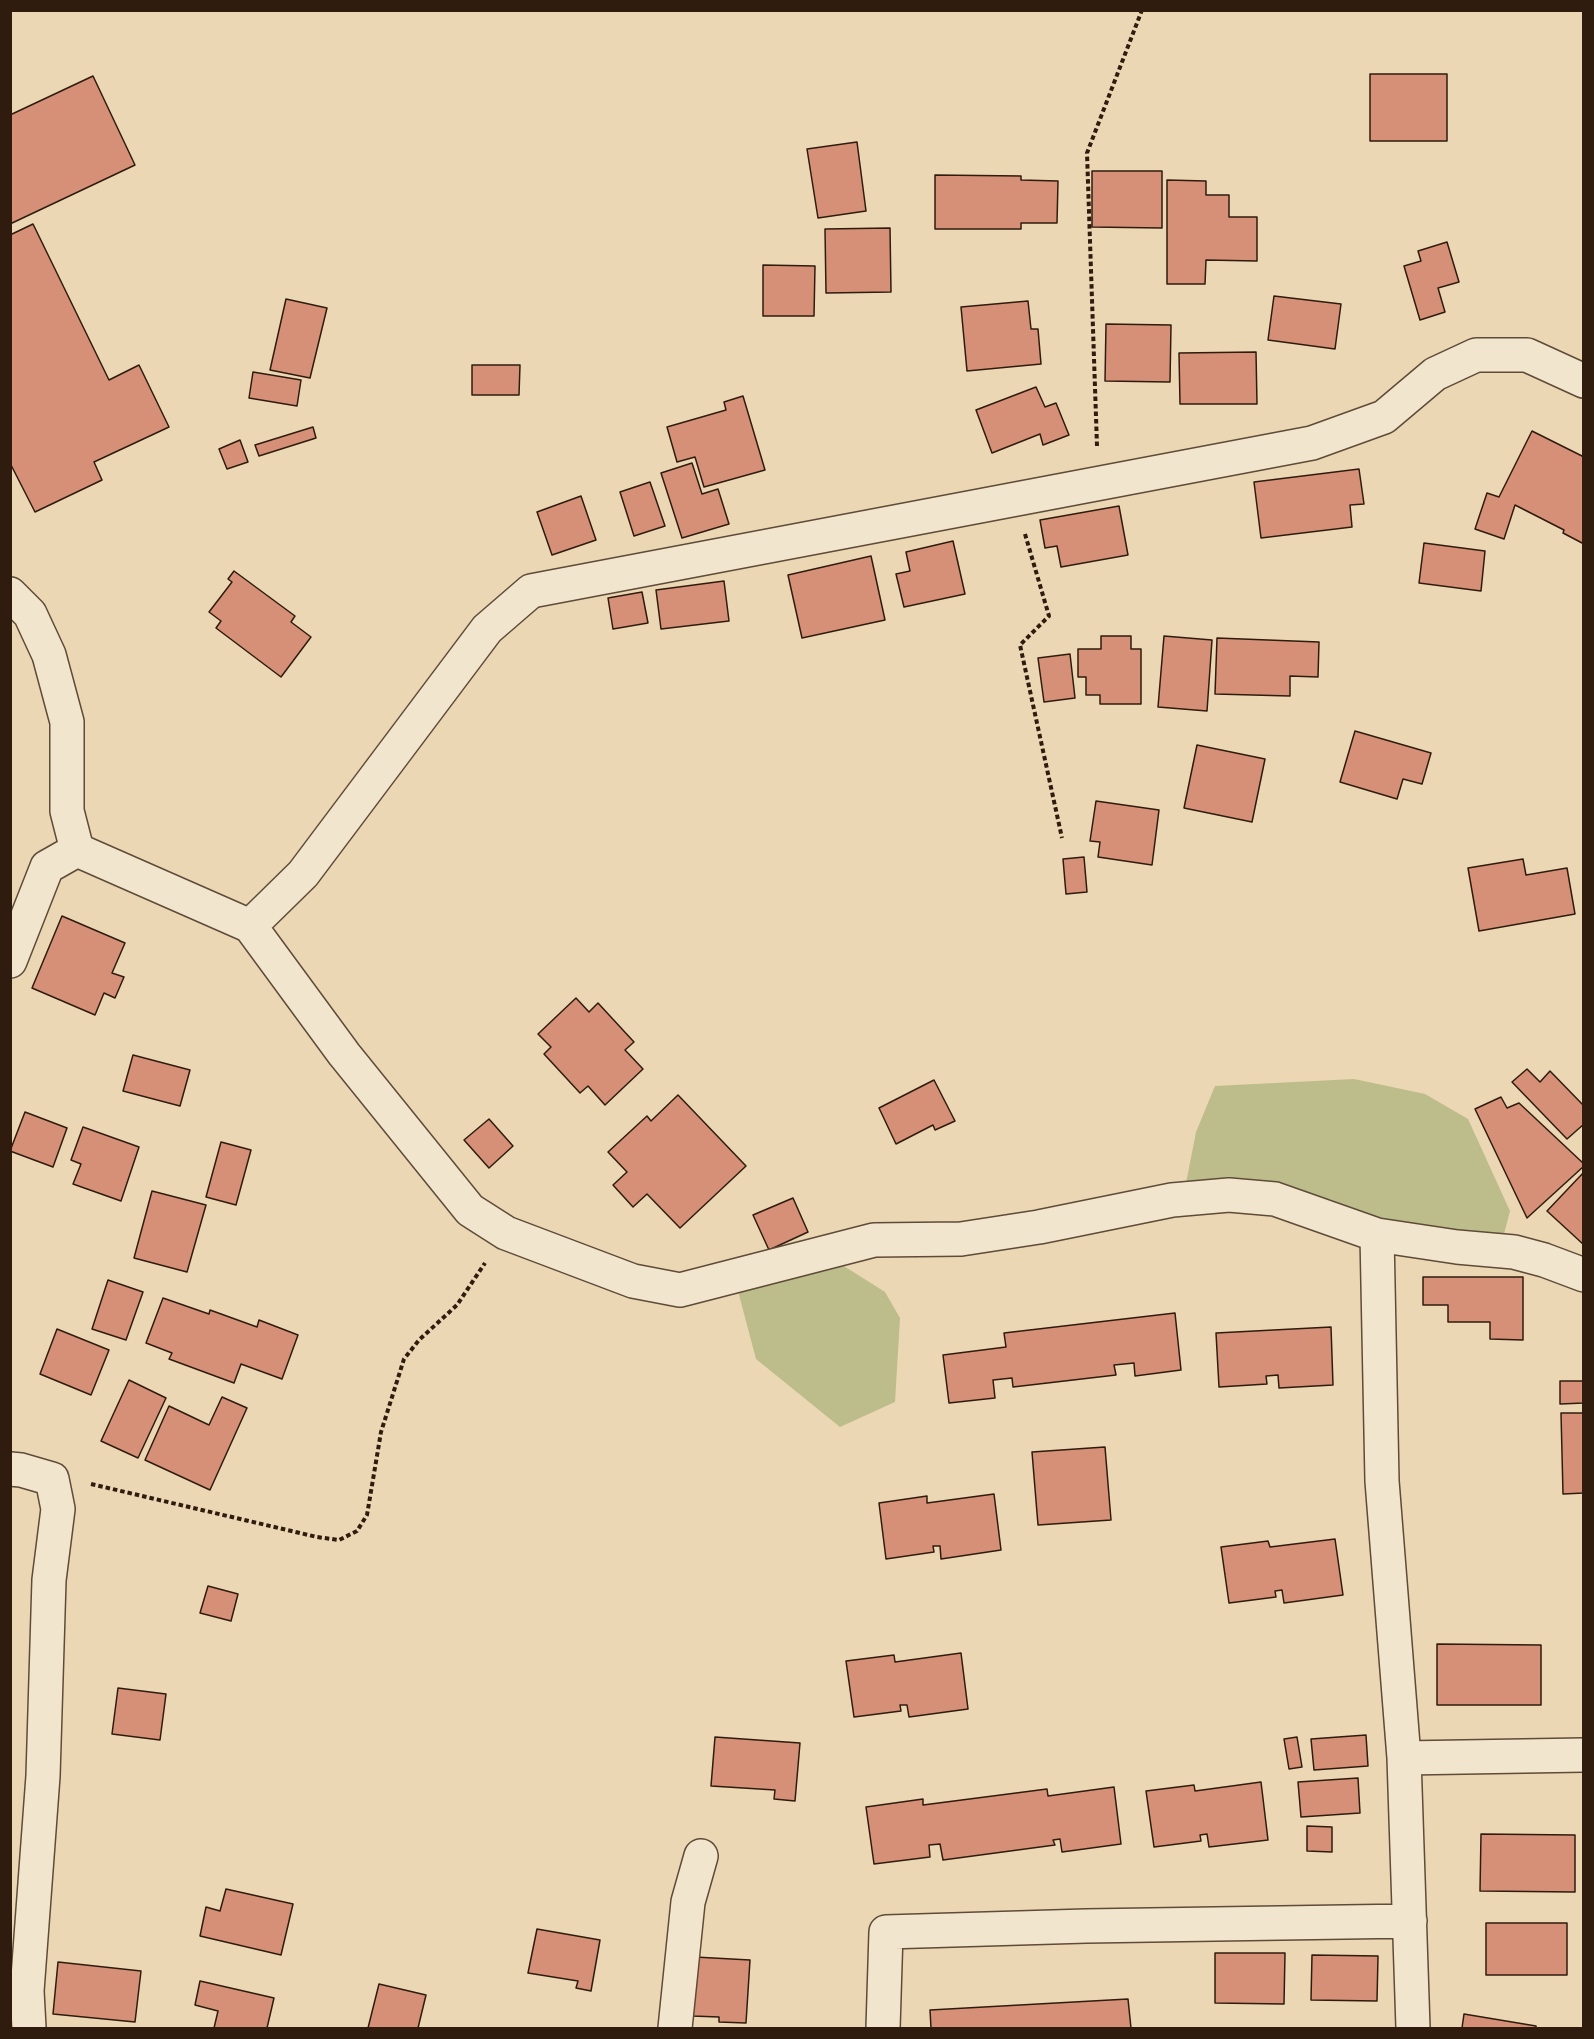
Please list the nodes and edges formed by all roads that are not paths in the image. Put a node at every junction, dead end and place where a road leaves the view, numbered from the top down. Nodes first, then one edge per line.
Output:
1 (1584, 381) edge
2 (10, 594) edge
3 (77, 850) junction
4 (250, 926) junction
5 (10, 961) edge
6 (1377, 1235) junction
7 (1584, 1275) edge
8 (10, 1469) edge
9 (1584, 1755) edge
10 (1404, 1758) junction
11 (701, 1856) dead end
12 (1410, 1921) junction
13 (29, 2028) edge
14 (675, 2028) edge
15 (883, 2028) edge
16 (1413, 2028) edge

1 - 4 street
2 - 3 street
3 - 4 street
3 - 5 street
4 - 6 street
6 - 7 street
6 - 10 street
8 - 13 street
9 - 10 street
10 - 12 street
11 - 14 street
12 - 15 street
12 - 16 street

